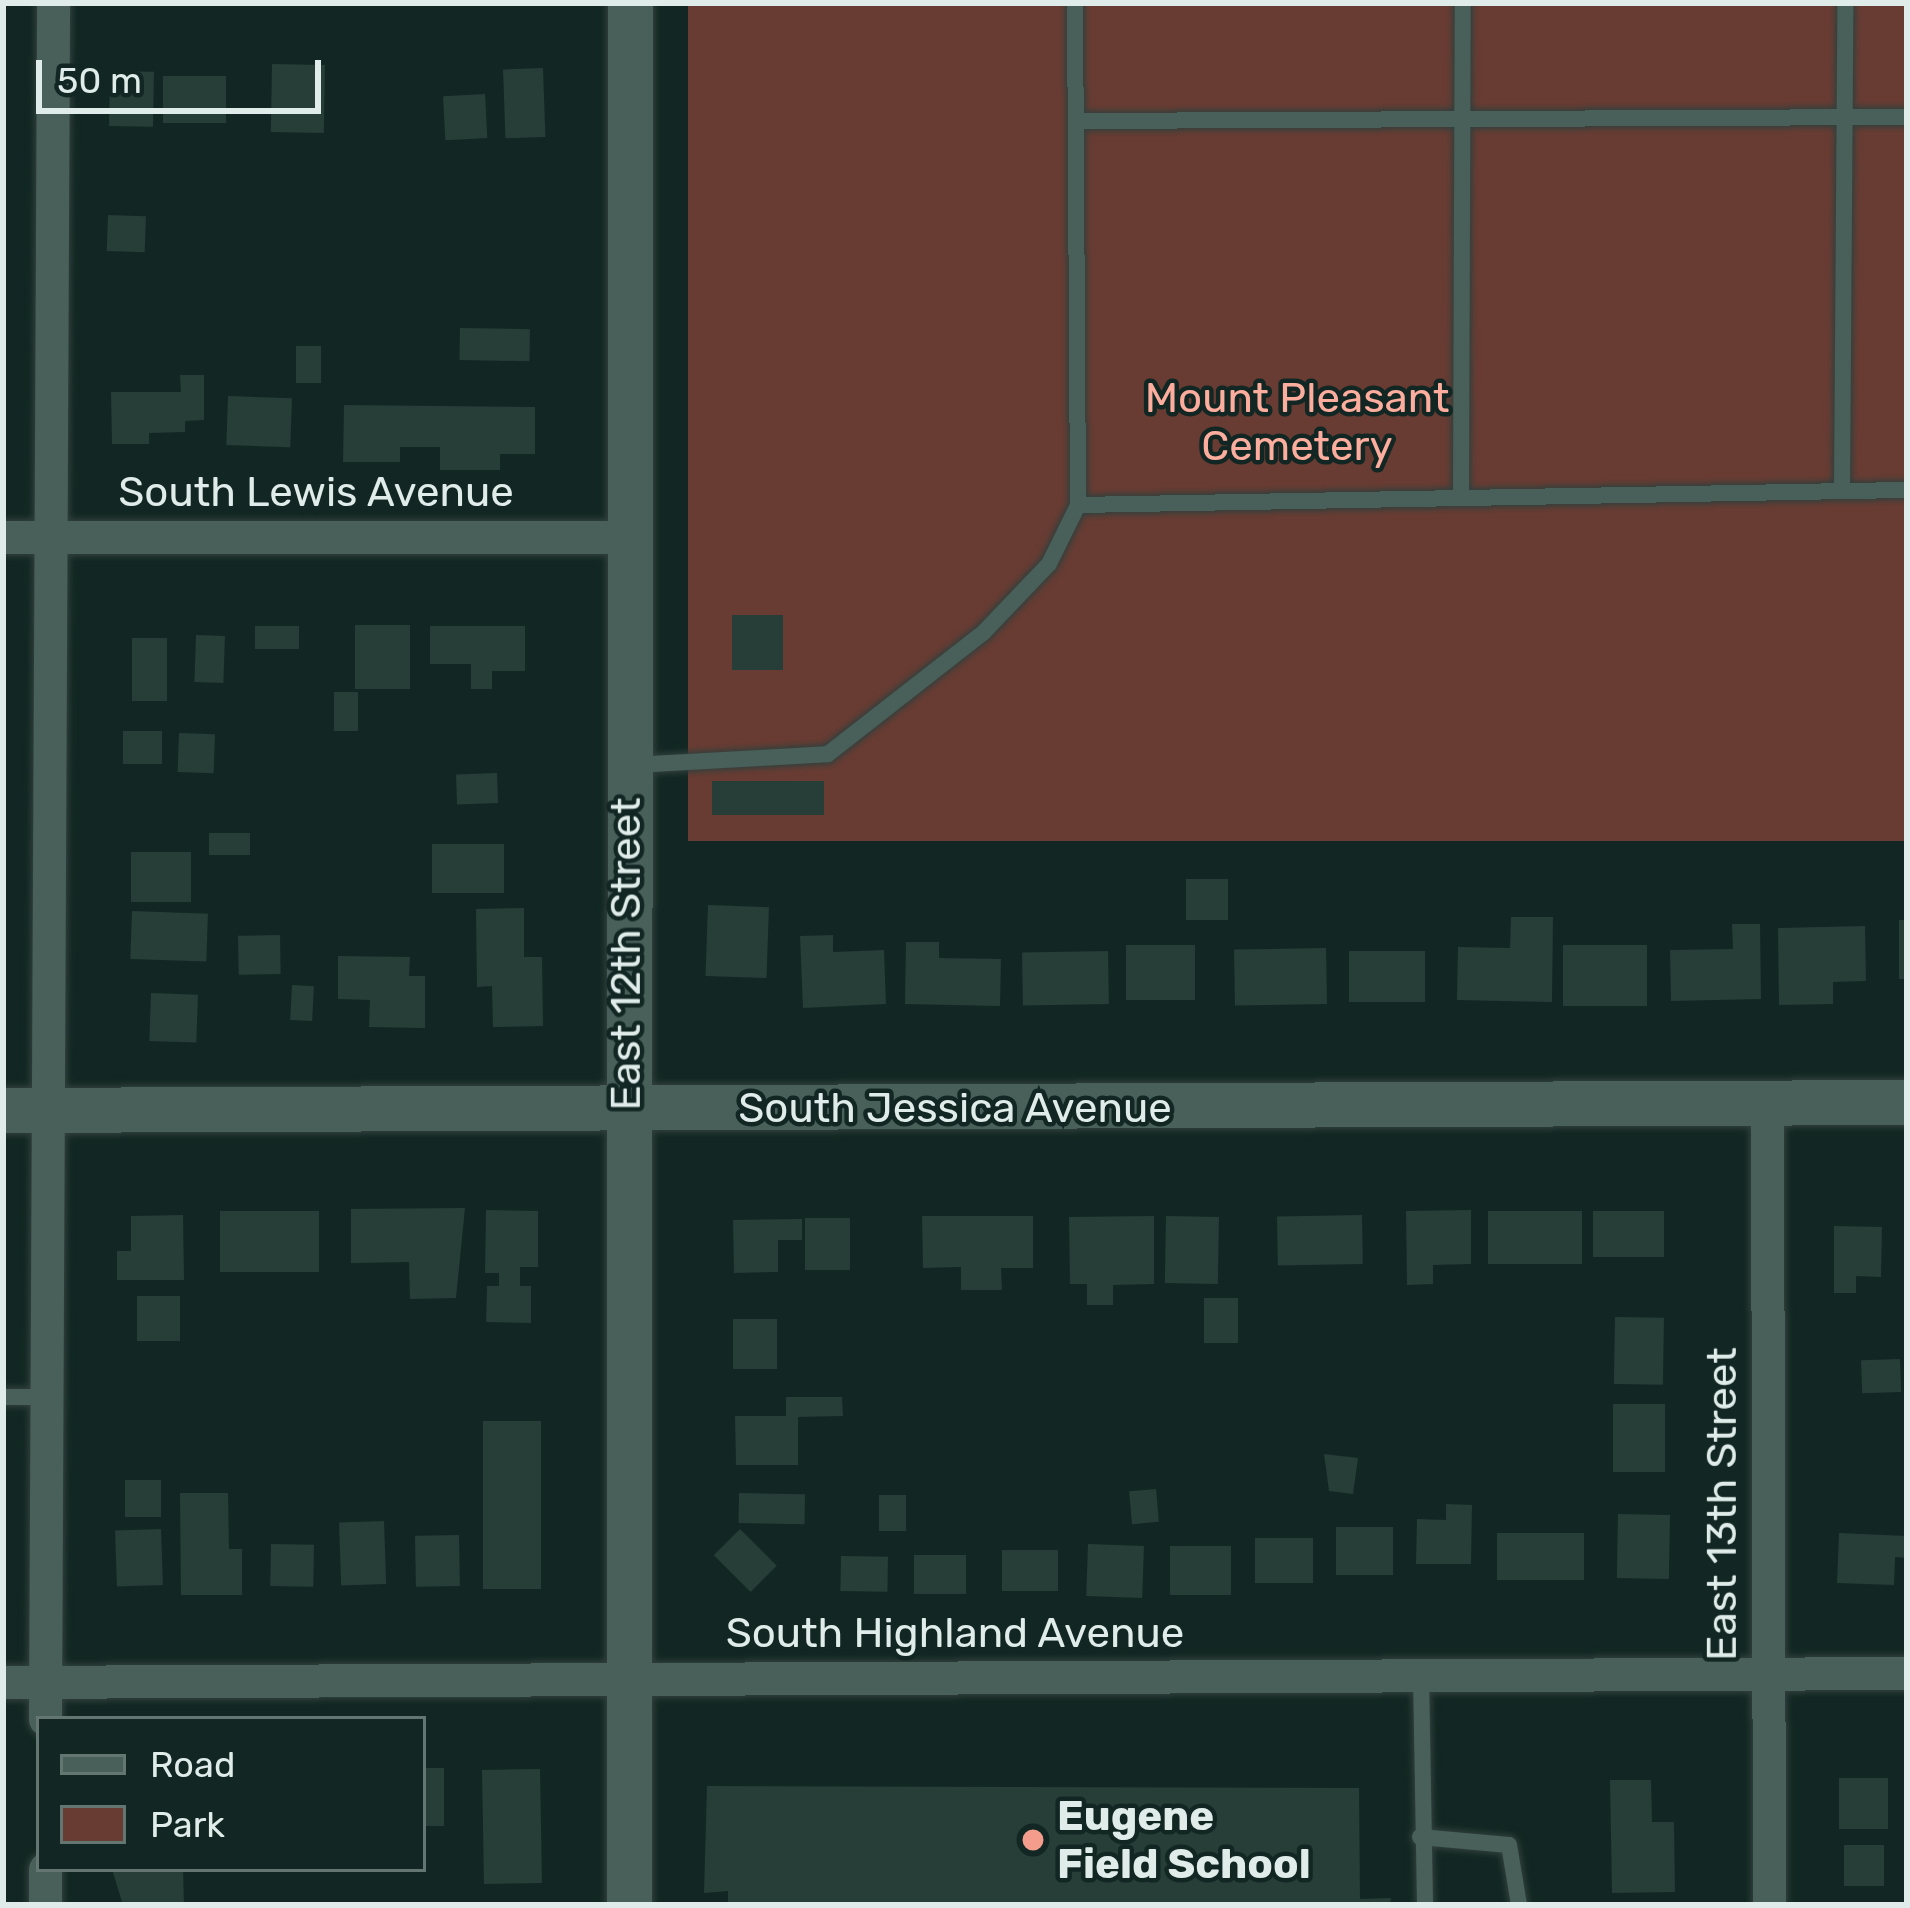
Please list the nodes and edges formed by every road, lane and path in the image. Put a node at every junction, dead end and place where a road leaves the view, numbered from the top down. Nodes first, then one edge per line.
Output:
1 (52, 3) edge
2 (631, 3) edge
3 (1076, 3) edge
4 (1463, 3) edge
5 (1844, 3) edge
6 (1907, 117) edge
7 (1844, 118) junction
8 (1462, 119) junction
9 (1076, 121) junction
10 (1907, 490) edge
11 (1842, 491) junction
12 (1461, 498) junction
13 (1078, 505) junction
14 (3, 537) edge
15 (630, 537) junction
16 (48, 538) junction
17 (626, 766) junction
18 (1907, 1102) edge
19 (1767, 1103) junction
20 (25, 1110) edge
21 (626, 1111) junction
22 (3, 1397) edge
23 (45, 1397) junction
24 (1766, 1672) junction
25 (1907, 1672) edge
26 (1421, 1674) junction
27 (629, 1680) junction
28 (3, 1682) edge
29 (45, 1682) junction
30 (45, 1716) edge
31 (1420, 1837) junction
32 (45, 1872) edge
33 (45, 1905) edge
34 (629, 1905) edge
35 (1425, 1905) edge
36 (1519, 1905) edge
37 (1769, 1905) edge

1 - 16 street
2 - 15 street, East 12th Street
3 - 9 lane
4 - 8 lane
5 - 7 lane
6 - 7 lane
7 - 8 lane
7 - 11 lane
8 - 9 lane
8 - 12 lane
9 - 13 lane
10 - 11 lane
11 - 12 lane
12 - 13 lane
13 - 17 lane
14 - 16 street, South Lewis Avenue
15 - 16 street, South Lewis Avenue
15 - 17 street, East 12th Street
16 - 20 street
17 - 21 street, East 12th Street
18 - 19 street, South Jessica Avenue
19 - 21 street, South Jessica Avenue
19 - 24 street, East 13th Street
20 - 21 street, South Jessica Avenue
20 - 23 street
21 - 27 street, East 12th Street
22 - 23 lane
23 - 29 street
24 - 25 street, South Highland Avenue
24 - 26 street, South Highland Avenue
24 - 37 street, East 13th Street
26 - 27 street, South Highland Avenue
26 - 31 lane
27 - 29 street, South Highland Avenue
27 - 34 street, East 12th Street
28 - 29 street, South Highland Avenue
29 - 30 street
31 - 35 lane
31 - 36 lane
32 - 33 street

